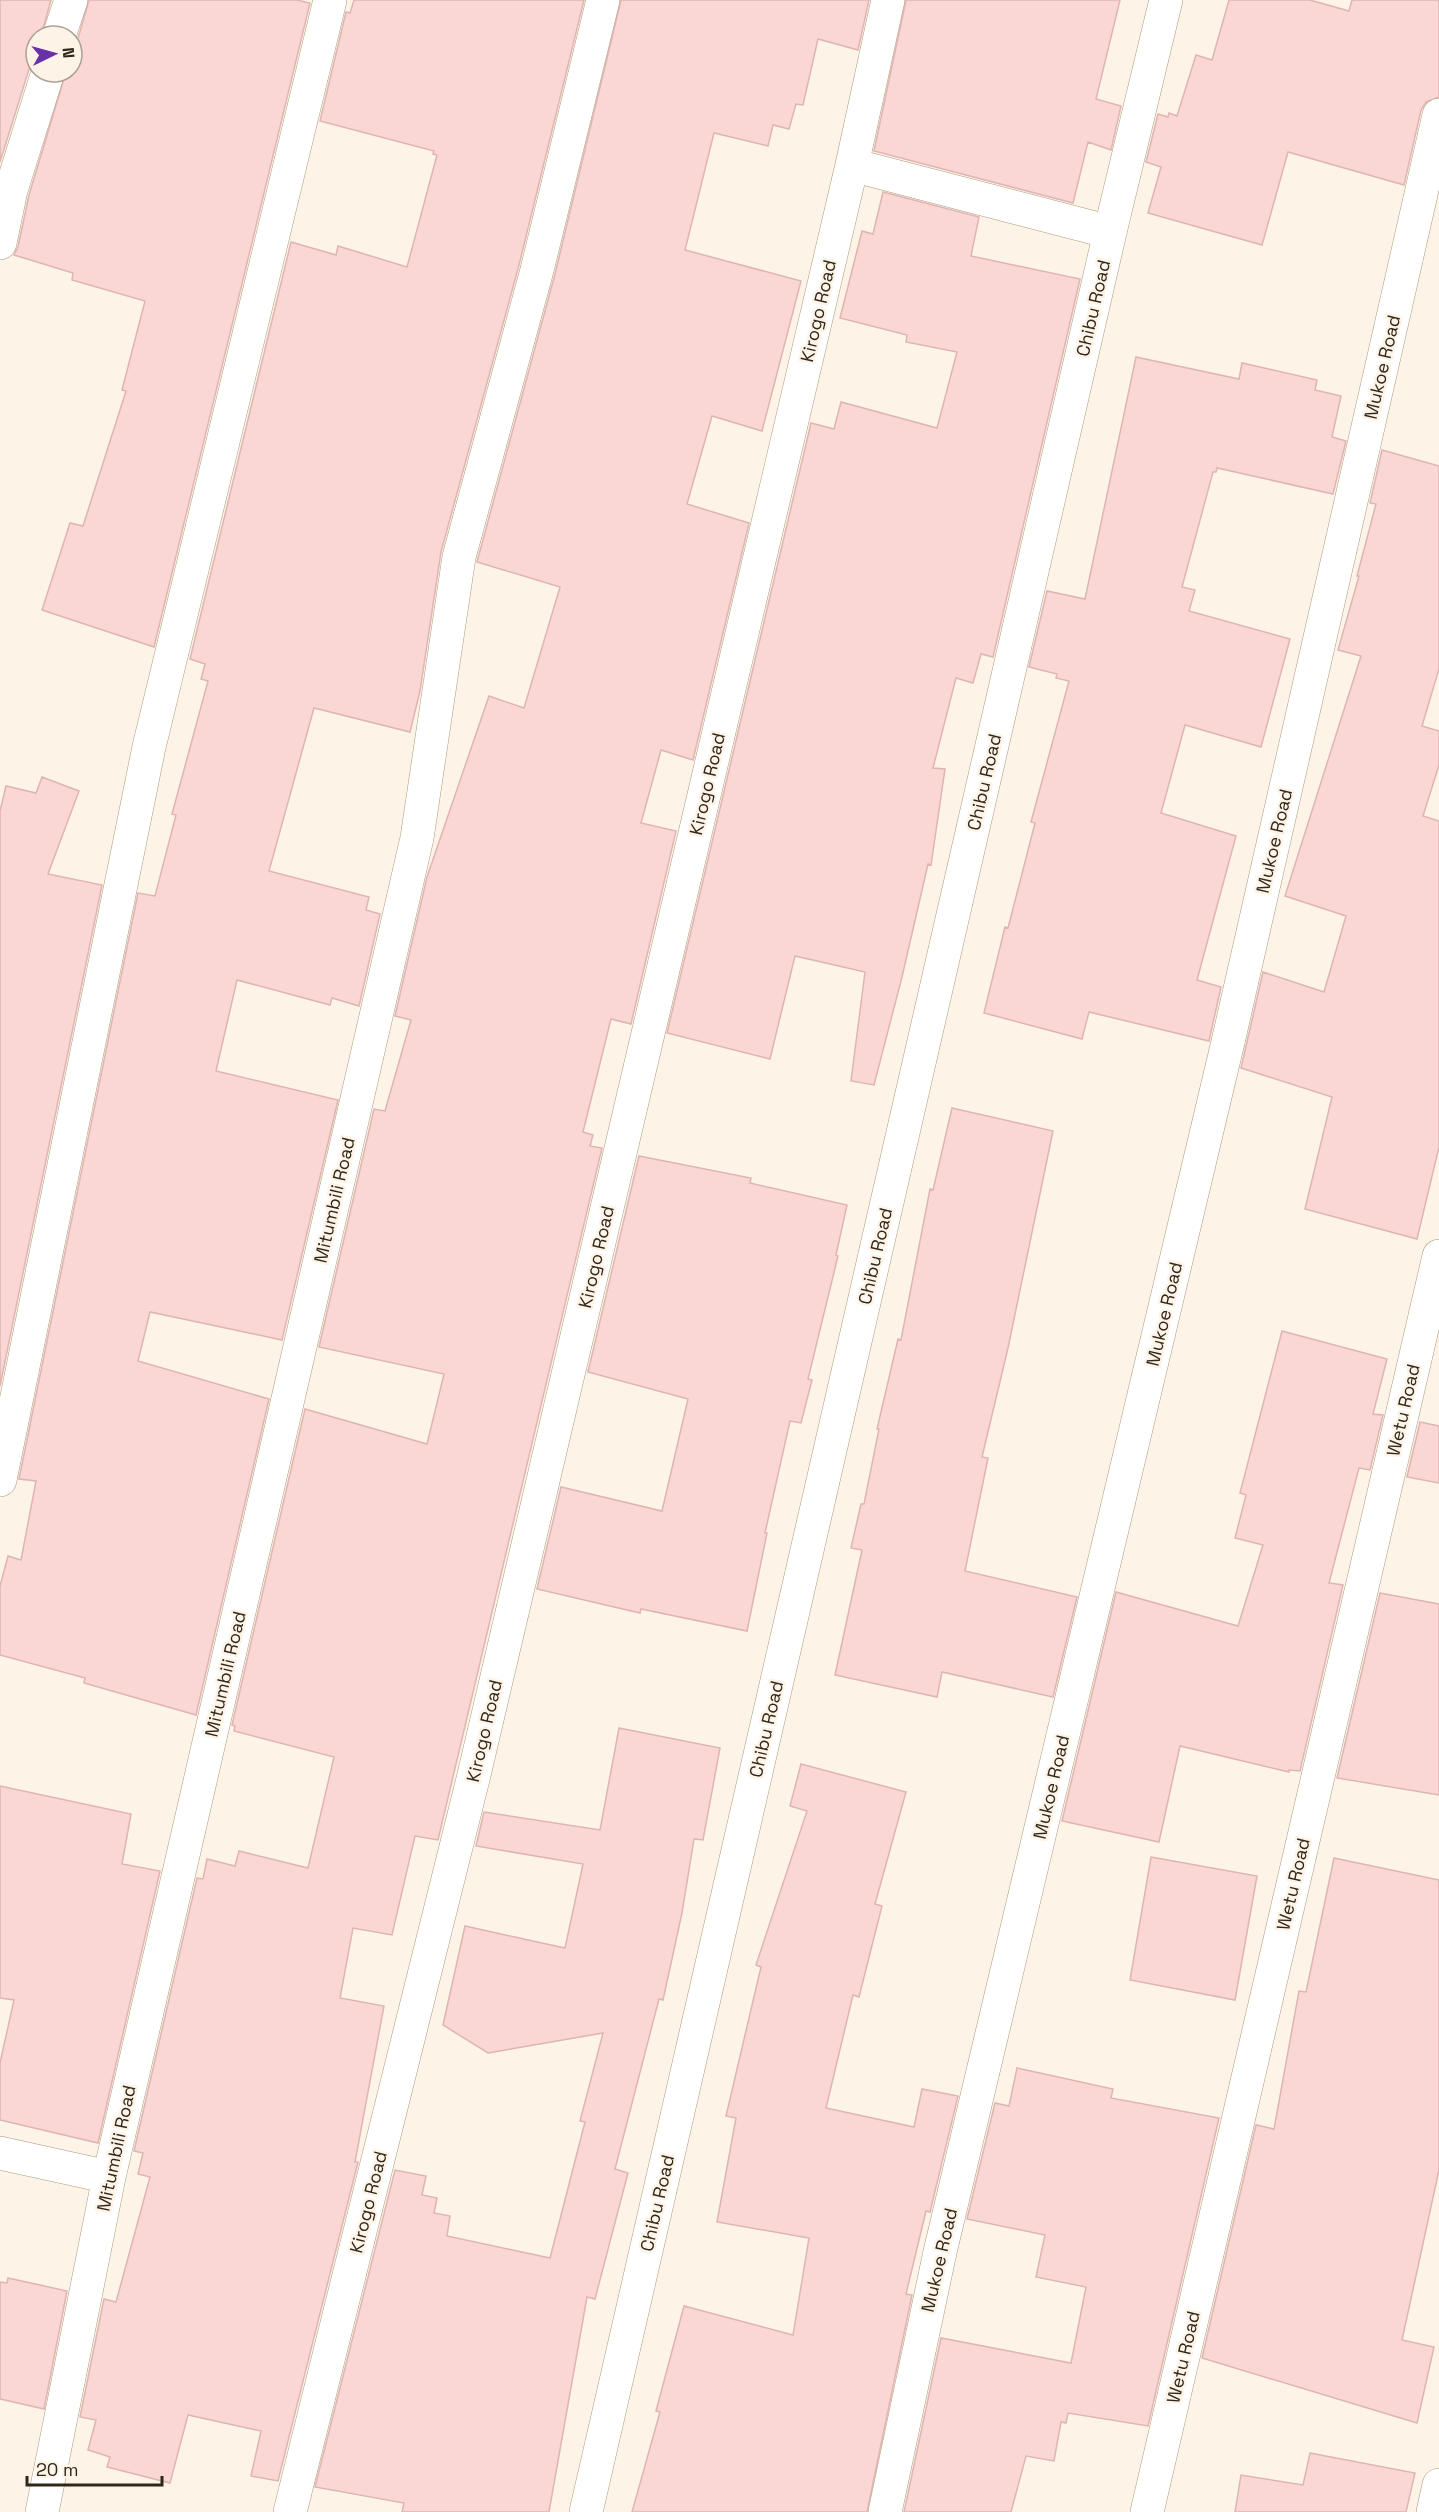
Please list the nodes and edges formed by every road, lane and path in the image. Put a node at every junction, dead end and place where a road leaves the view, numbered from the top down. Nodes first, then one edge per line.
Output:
1 (71, 0) edge
2 (330, 0) edge
3 (603, 0) edge
4 (888, 0) edge
5 (1166, 0) edge
6 (63, 24) edge
7 (44, 84) edge
8 (1439, 115) edge
9 (852, 165) junction
10 (1110, 232) junction
11 (0, 243) edge
12 (1439, 1256) edge
13 (0, 1480) edge
14 (0, 2153) edge
15 (109, 2177) junction
16 (1439, 2486) edge
17 (42, 2512) edge
18 (290, 2512) edge
19 (586, 2512) edge
20 (885, 2512) edge
21 (1147, 2512) edge
22 (1433, 2512) edge

1 - 6 street
2 - 13 street
3 - 15 street, Mitumbili Road
4 - 9 street, Kirogo Road
5 - 10 street, Chibu Road
7 - 11 street
8 - 20 street, Mukoe Road
9 - 10 street
9 - 18 street, Kirogo Road
10 - 19 street, Chibu Road
12 - 21 street, Wetu Road
14 - 15 street
15 - 17 street, Mitumbili Road
16 - 22 street

